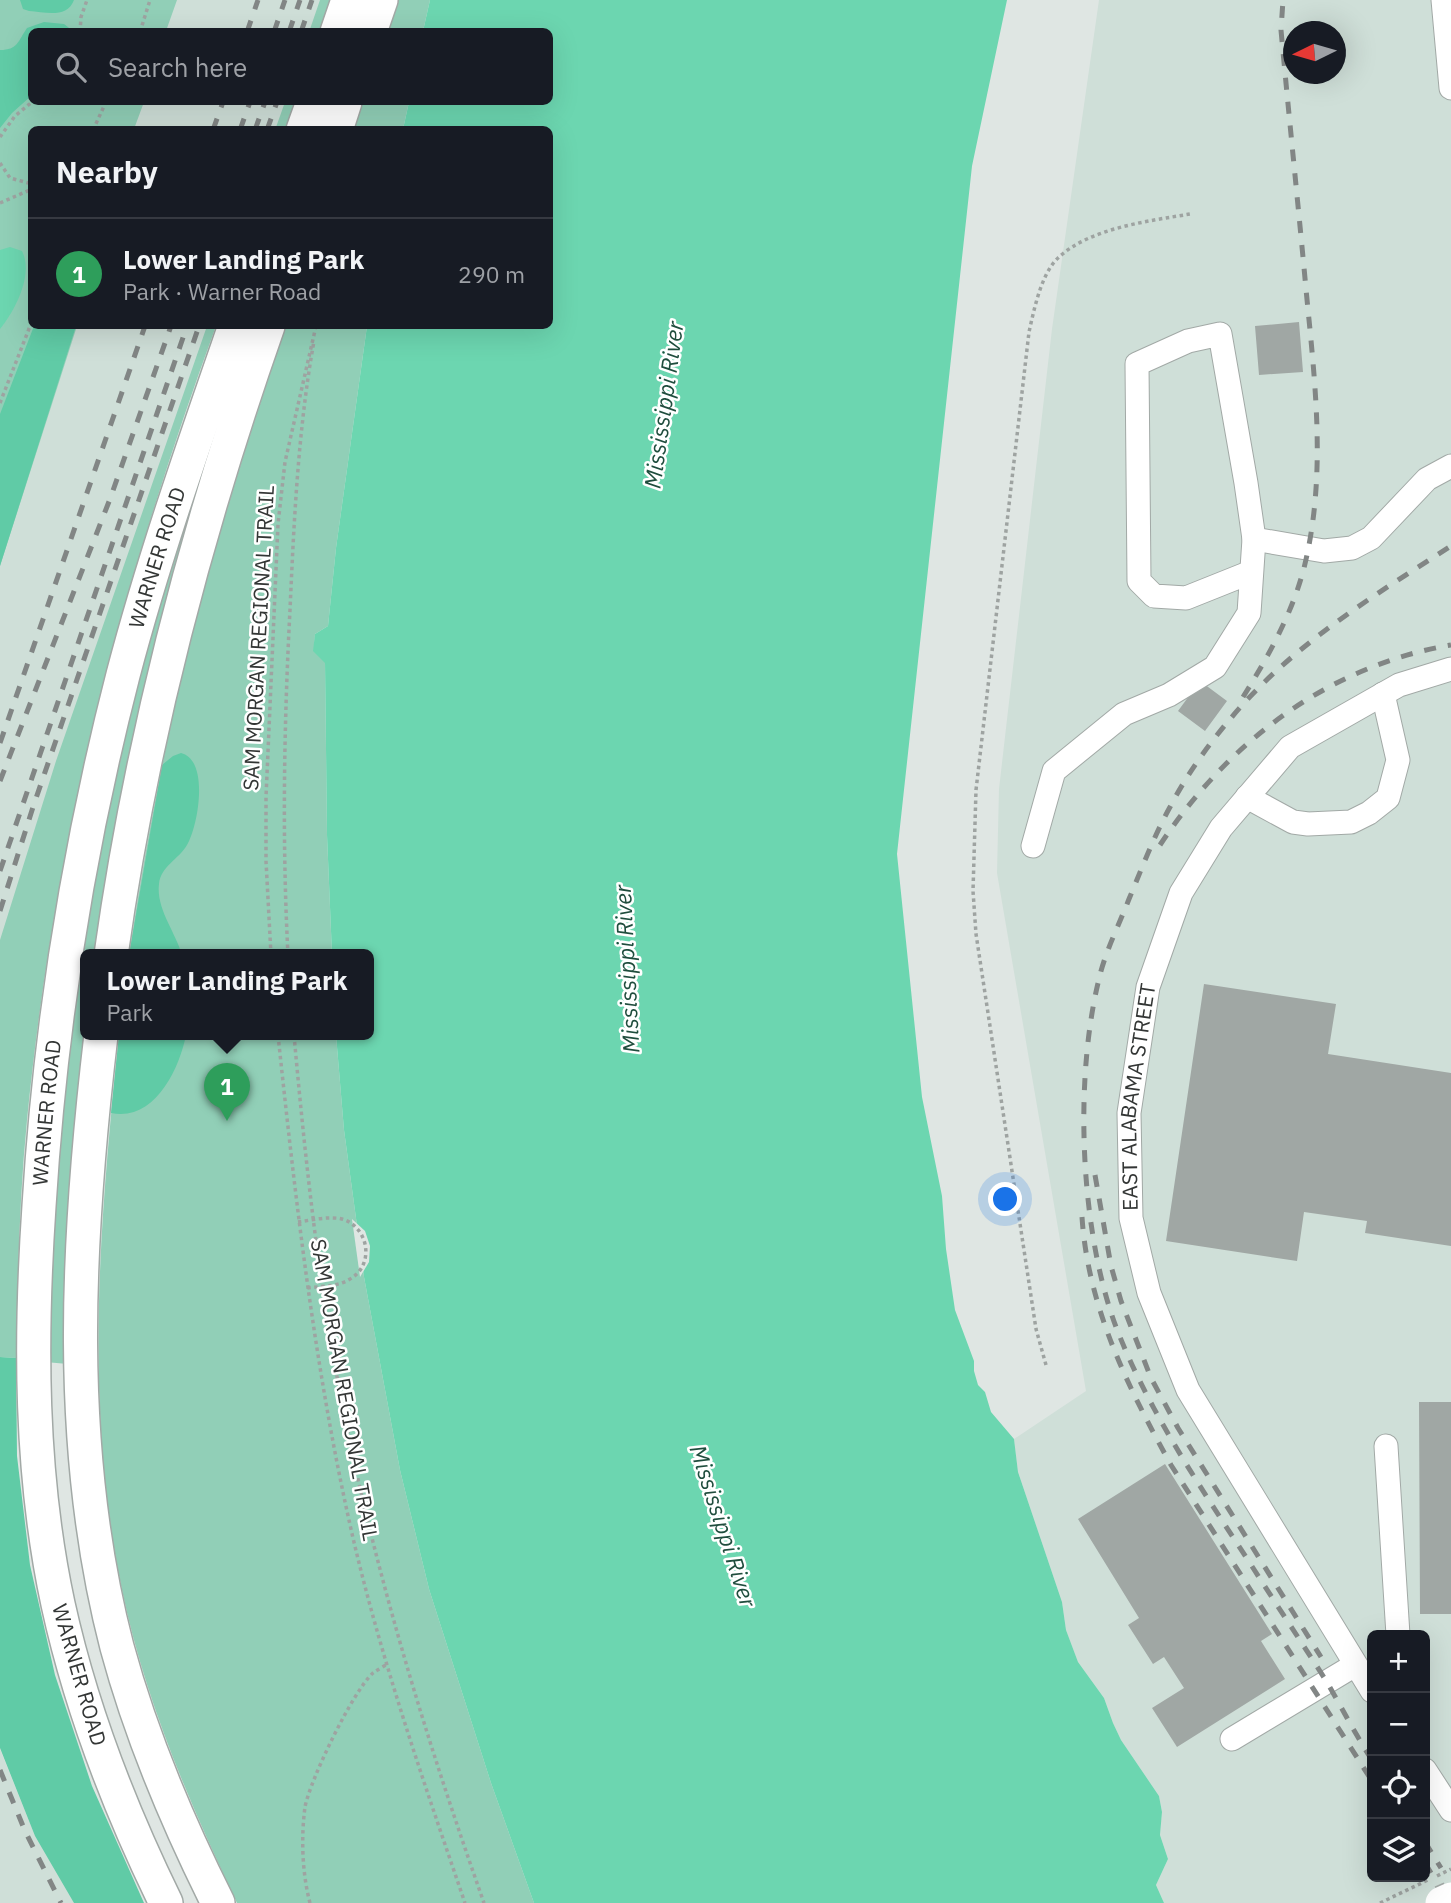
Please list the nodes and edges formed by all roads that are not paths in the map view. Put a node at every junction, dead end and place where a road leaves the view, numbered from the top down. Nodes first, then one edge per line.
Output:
1 (348, 0) edge
2 (381, 0) edge
3 (1443, 0) edge
4 (338, 28) edge
5 (371, 28) edge
6 (1451, 88) edge
7 (312, 105) edge
8 (344, 105) edge
9 (304, 126) edge
10 (337, 126) edge
11 (234, 329) edge
12 (267, 329) edge
13 (1451, 466) edge
14 (1254, 539) junction
15 (1251, 572) junction
16 (1451, 669) edge
17 (1383, 694) junction
18 (1247, 797) junction
19 (1033, 846) dead end
20 (112, 949) edge
21 (100, 1040) edge
22 (1386, 1446) dead end
23 (1398, 1630) edge
24 (1355, 1665) junction
25 (1367, 1683) edge
26 (1232, 1739) dead end
27 (1430, 1778) edge
28 (1451, 1810) edge
29 (1451, 1899) edge
30 (166, 1903) edge
31 (218, 1903) edge
32 (1442, 1903) edge

1 - 4 highway
2 - 5 highway
3 - 6 street
7 - 9 highway
8 - 10 highway
11 - 30 highway, WARNER ROAD
12 - 20 highway, WARNER ROAD
13 - 14 street
14 - 15 street
14 - 15 street
15 - 19 street
16 - 17 street, EAST ALABAMA STREET
17 - 18 street, EAST ALABAMA STREET
17 - 18 street
18 - 24 street, EAST ALABAMA STREET
21 - 31 highway
22 - 23 street
24 - 25 street, EAST ALABAMA STREET
24 - 26 street
27 - 28 street
29 - 32 highway, bridge

